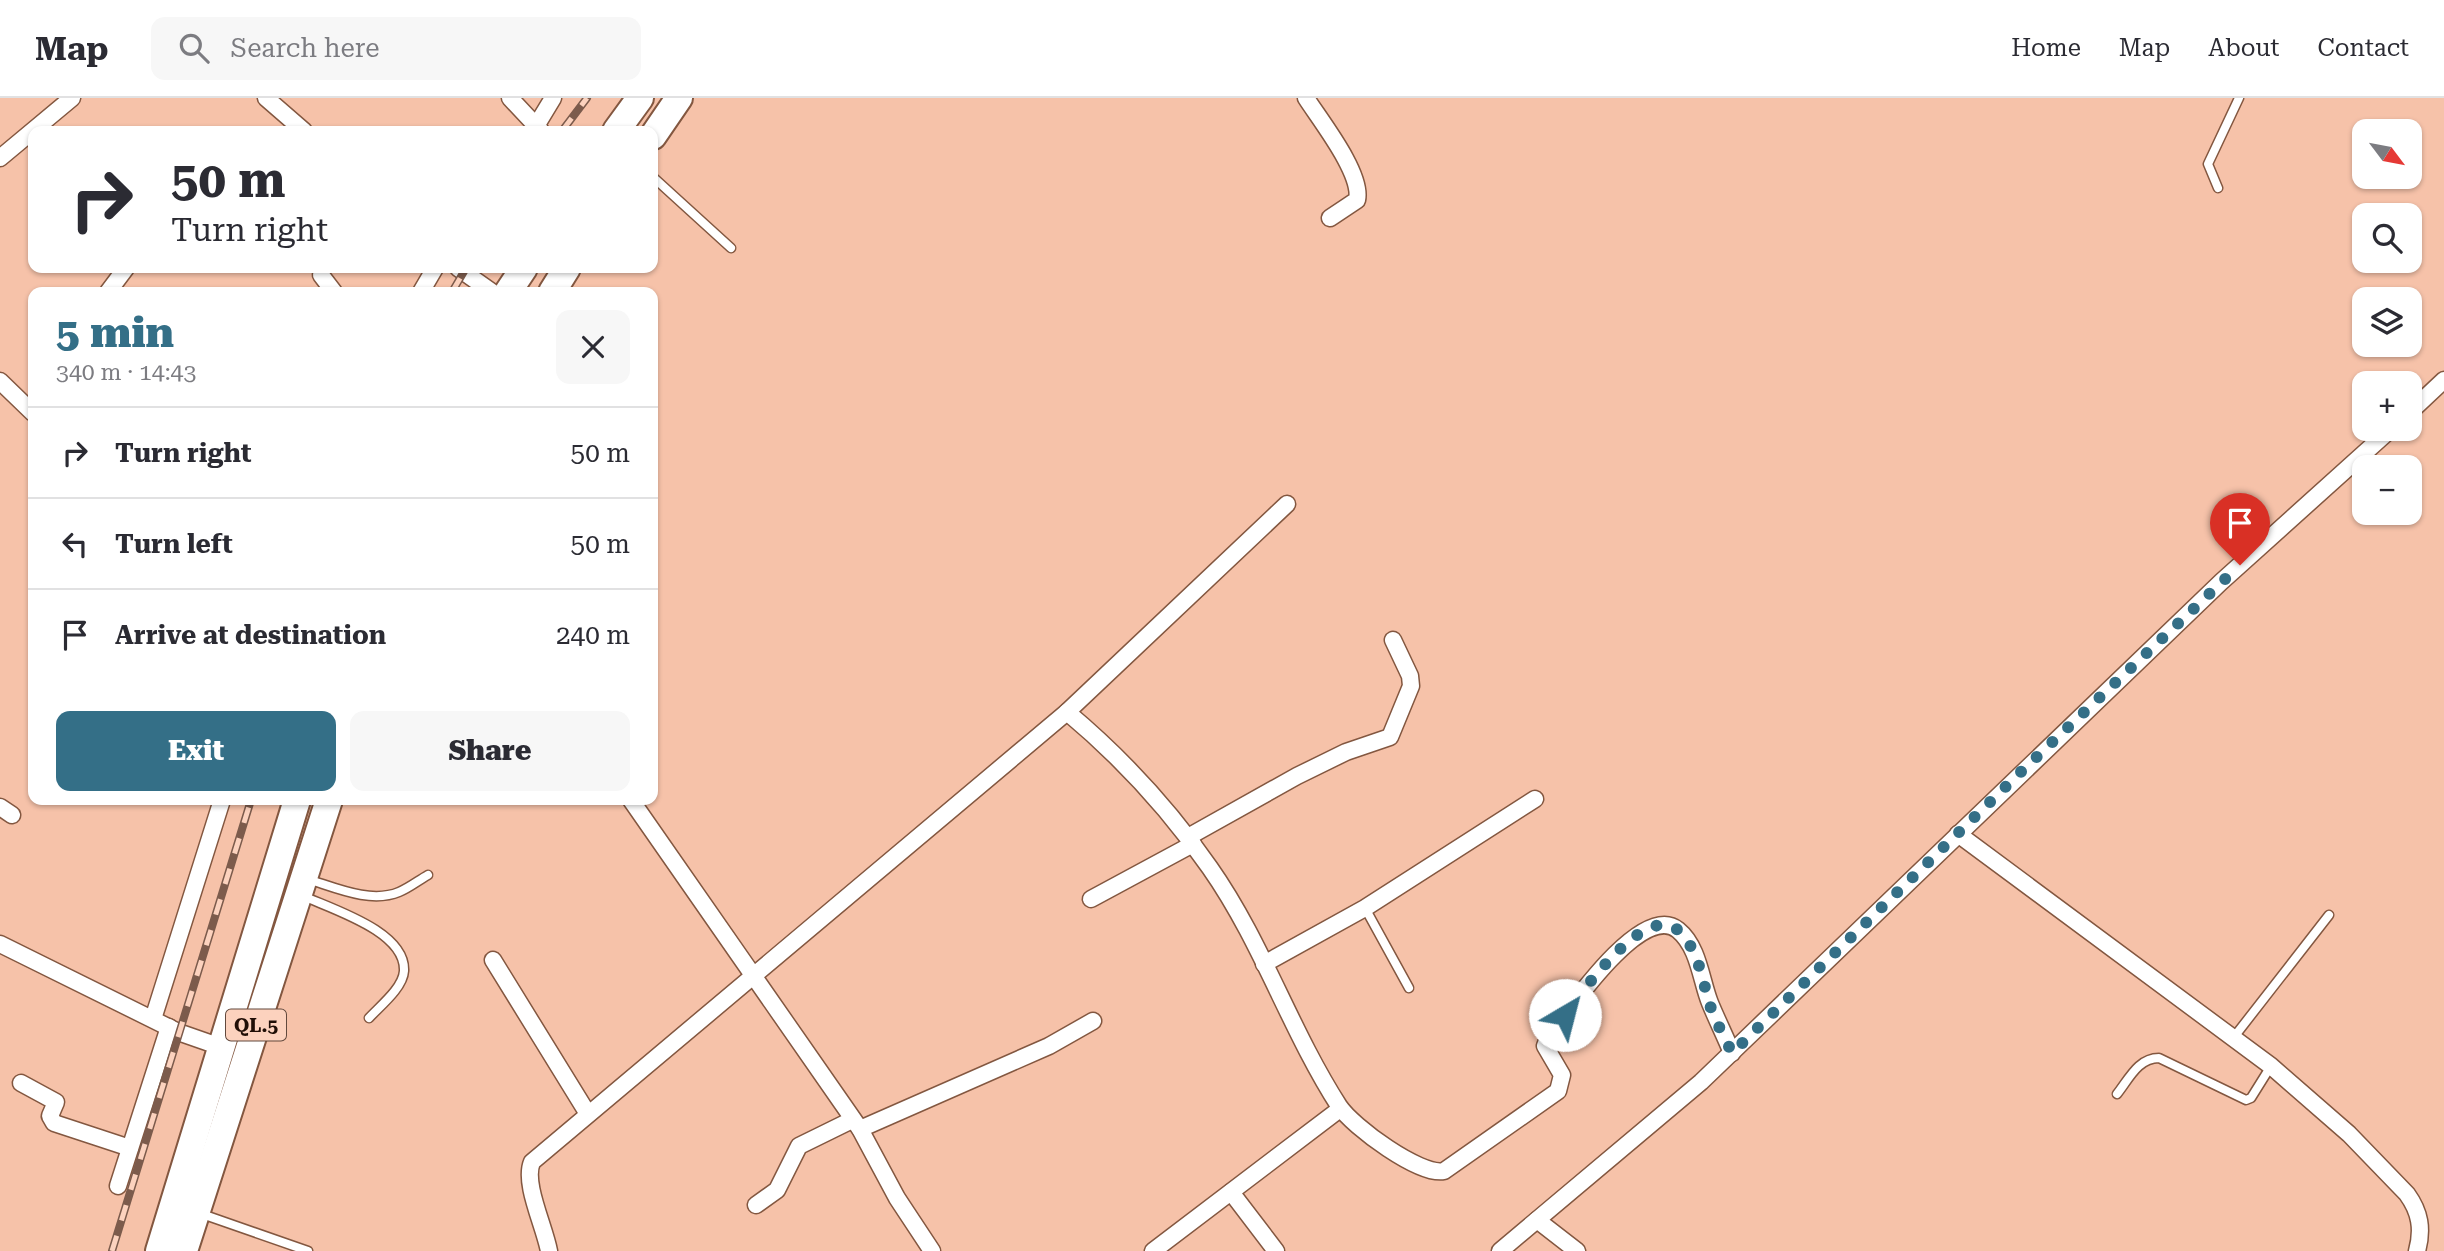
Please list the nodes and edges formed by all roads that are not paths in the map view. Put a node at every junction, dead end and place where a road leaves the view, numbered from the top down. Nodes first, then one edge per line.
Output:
1 (266, 98) edge
2 (510, 98) edge
3 (554, 98) edge
4 (640, 98) edge
5 (679, 98) edge
6 (1306, 98) edge
7 (2239, 98) edge
8 (70, 99) edge
9 (38, 126) edge
10 (297, 126) edge
11 (534, 126) edge
12 (539, 126) edge
13 (620, 126) edge
14 (658, 129) edge
15 (28, 134) edge
16 (0, 158) edge
17 (658, 182) edge
18 (2218, 188) dead end
19 (1330, 218) dead end
20 (731, 248) dead end
21 (465, 273) edge
22 (321, 275) dead end
23 (330, 287) edge
24 (485, 287) edge
25 (2444, 380) edge
26 (0, 381) edge
27 (2422, 401) edge
28 (28, 406) edge
29 (2378, 441) edge
30 (1287, 504) dead end
31 (1393, 640) dead end
32 (1067, 712) junction
33 (1535, 799) dead end
34 (220, 805) edge
35 (295, 805) edge
36 (327, 805) edge
37 (634, 805) edge
38 (1958, 834) junction
39 (1190, 841) junction
40 (428, 875) dead end
41 (301, 886) junction
42 (1091, 899) dead end
43 (1365, 908) junction
44 (2329, 915) dead end
45 (0, 944) edge
46 (492, 960) dead end
47 (1264, 964) junction
48 (754, 976) junction
49 (1409, 988) dead end
50 (369, 1018) dead end
51 (153, 1019) junction
52 (1093, 1021) dead end
53 (169, 1027) junction
54 (2234, 1037) junction
55 (221, 1047) junction
56 (1732, 1053) junction
57 (2271, 1066) junction
58 (21, 1083) dead end
59 (2116, 1094) dead end
60 (1340, 1109) junction
61 (588, 1114) junction
62 (856, 1125) junction
63 (130, 1148) junction
64 (118, 1186) dead end
65 (1231, 1192) junction
66 (756, 1205) dead end
67 (196, 1212) junction
68 (1537, 1220) junction
69 (159, 1251) edge
70 (184, 1251) edge
71 (309, 1251) edge
72 (549, 1251) edge
73 (932, 1251) edge
74 (1153, 1251) edge
75 (1276, 1251) edge
76 (1500, 1251) edge
77 (1577, 1251) edge
78 (2417, 1251) edge

1 - 10 street
2 - 11 street
3 - 12 street
4 - 13 highway
5 - 14 highway
6 - 19 street
7 - 18 lane
8 - 9 street
15 - 16 street
17 - 20 lane
21 - 24 street
22 - 23 street
25 - 27 street
26 - 28 street
29 - 38 street
30 - 32 street
31 - 39 street
32 - 39 street
32 - 48 street
33 - 43 street
34 - 51 street
35 - 55 highway, QL.5
36 - 41 highway, QL.5
37 - 48 street
38 - 54 street
38 - 56 street
39 - 42 street
39 - 47 street
40 - 41 lane
41 - 50 lane
41 - 67 highway, QL.5
43 - 47 street
43 - 49 lane
44 - 54 lane
45 - 51 street
46 - 61 street
47 - 60 street
48 - 61 street
48 - 62 street
51 - 53 street
52 - 62 street
53 - 55 street
53 - 63 street
54 - 57 street
55 - 69 highway, QL.5
56 - 60 street
56 - 68 street
57 - 59 lane
57 - 78 street
58 - 63 street
60 - 65 street
61 - 72 street
62 - 66 street
62 - 73 street
63 - 64 street
65 - 74 street
65 - 75 street
67 - 70 highway, QL.5
67 - 71 lane
68 - 76 street
68 - 77 street

